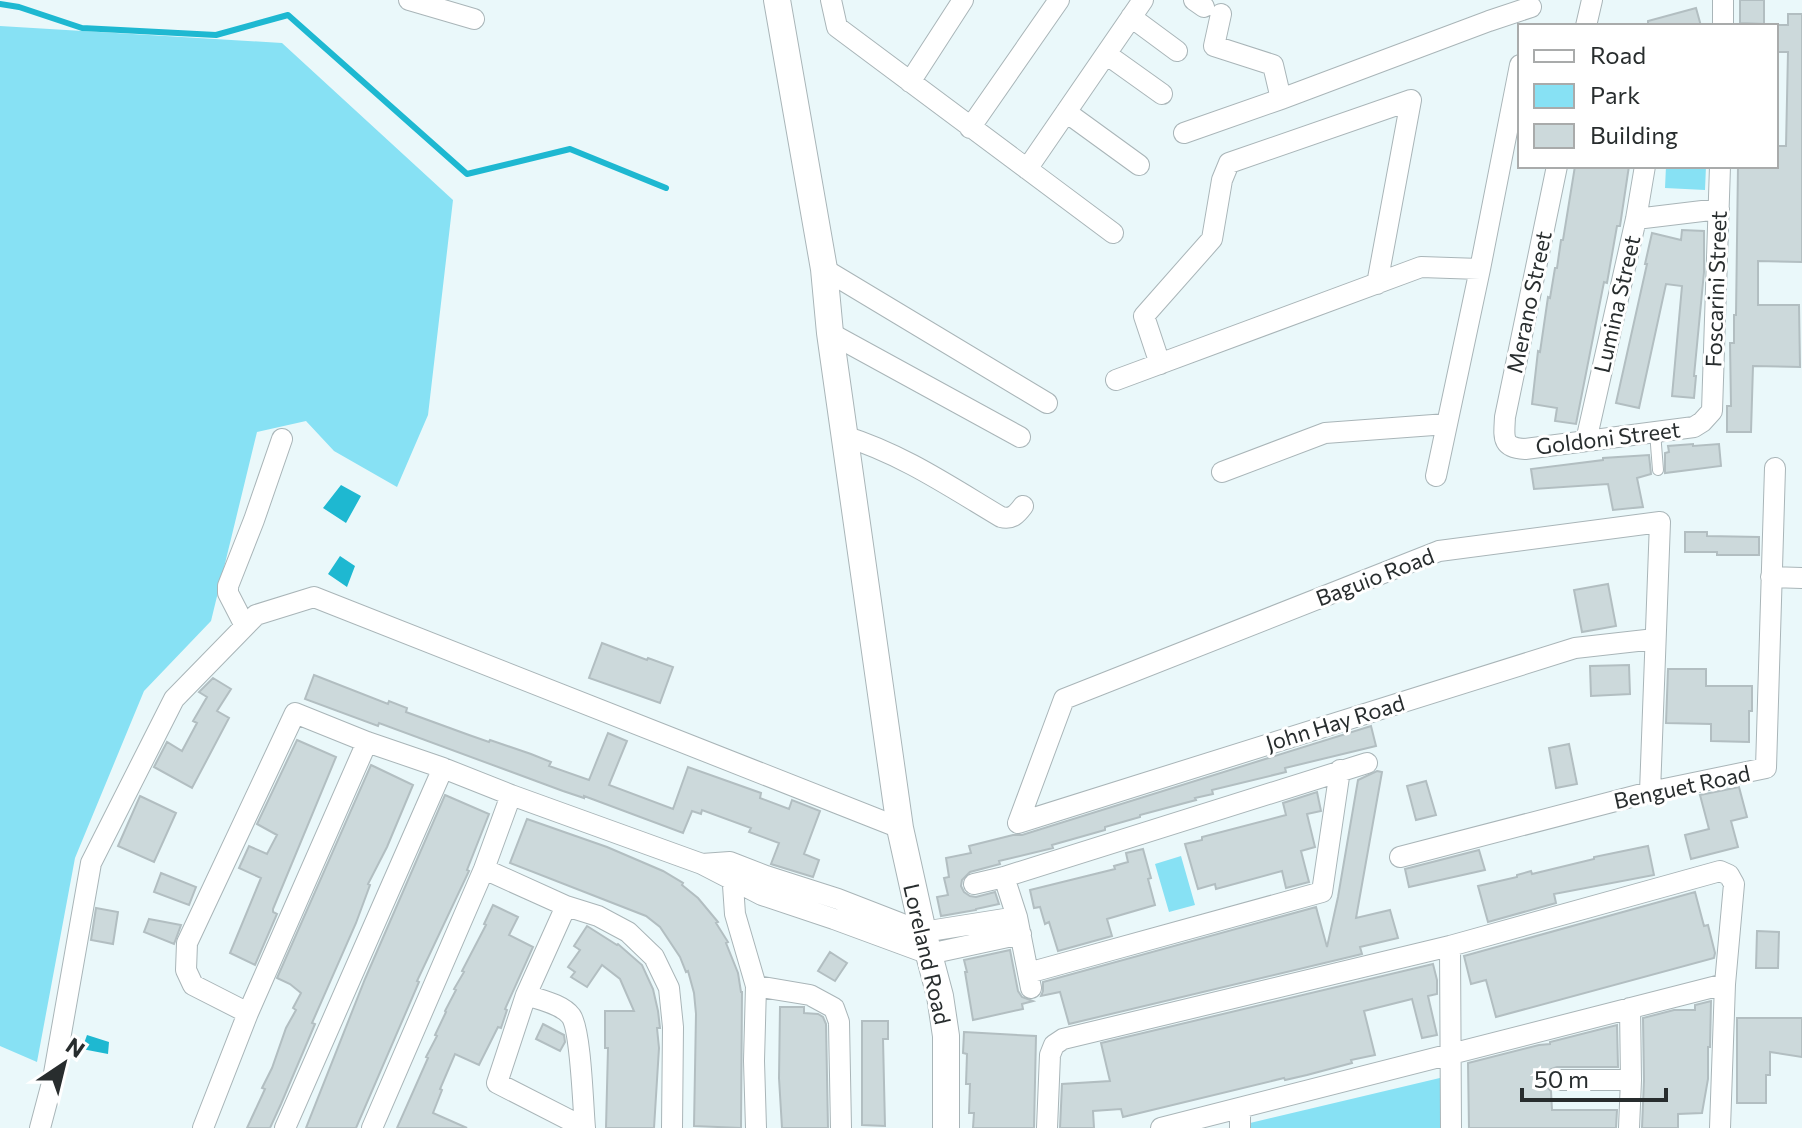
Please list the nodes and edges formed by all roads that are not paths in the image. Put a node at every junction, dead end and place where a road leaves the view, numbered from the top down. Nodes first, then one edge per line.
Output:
1 (409, 0) edge
2 (777, 0) edge
3 (831, 0) edge
4 (961, 0) edge
5 (1059, 0) edge
6 (1593, 0) edge
7 (1723, 0) edge
8 (1206, 7) edge
9 (1137, 9) edge
10 (1531, 11) edge
11 (474, 19) dead end
12 (1587, 24) edge
13 (1723, 24) edge
14 (1177, 51) dead end
15 (1106, 54) junction
16 (1518, 75) edge
17 (910, 82) junction
18 (1162, 94) dead end
19 (1281, 99) junction
20 (1066, 112) junction
21 (970, 128) junction
22 (1184, 133) dead end
23 (1139, 165) dead end
24 (1557, 168) edge
25 (1645, 168) edge
26 (1720, 168) edge
27 (1027, 169) junction
28 (1719, 209) junction
29 (1636, 219) junction
30 (1113, 233) dead end
31 (824, 269) junction
32 (1480, 269) junction
33 (1377, 284) junction
34 (830, 333) junction
35 (1160, 364) junction
36 (1116, 380) dead end
37 (1047, 403) dead end
38 (1712, 411) joint
39 (1447, 424) junction
40 (1655, 432) junction
41 (844, 436) junction
42 (1020, 437) dead end
43 (1504, 438) joint
44 (282, 439) dead end
45 (1586, 441) junction
46 (1775, 468) dead end
47 (1658, 470) dead end
48 (1222, 472) dead end
49 (1436, 476) dead end
50 (1023, 506) dead end
51 (1771, 577) junction
52 (1802, 578) edge
53 (245, 626) junction
54 (1655, 639) junction
55 (367, 742) junction
56 (1367, 763) dead end
57 (443, 768) junction
58 (1340, 770) junction
59 (1650, 792) junction
60 (511, 795) junction
61 (1018, 823) joint
62 (900, 828) junction
63 (1400, 857) dead end
64 (484, 869) junction
65 (732, 871) junction
66 (1004, 877) junction
67 (974, 884) dead end
68 (566, 906) junction
69 (1019, 925) junction
70 (926, 943) junction
71 (1450, 946) junction
72 (1725, 984) junction
73 (756, 986) junction
74 (526, 995) junction
75 (1630, 1008) junction
76 (248, 1013) junction
77 (1452, 1054) junction
78 (1558, 1080) dead end
79 (1631, 1080) junction
80 (1240, 1118) edge
81 (40, 1128) edge
82 (203, 1128) edge
83 (285, 1128) edge
84 (372, 1128) edge
85 (672, 1128) edge
86 (756, 1128) edge
87 (841, 1128) edge
88 (946, 1128) edge
89 (1047, 1128) edge
90 (1161, 1128) edge
91 (1451, 1128) edge
92 (1629, 1128) edge
93 (1720, 1128) edge

1 - 11 street
2 - 31 street, Loreland Road
3 - 17 street
4 - 17 street
5 - 21 street
6 - 12 street
7 - 13 street
8 - 19 street
9 - 14 street
9 - 15 street
10 - 19 street
15 - 18 street
15 - 20 street
16 - 32 street
17 - 21 street
19 - 22 street
20 - 23 street
20 - 27 street
21 - 27 street
24 - 43 street, Merano Street
25 - 29 street, Lumina Street
26 - 28 street, Foscarini Street
27 - 30 street
28 - 29 street
28 - 38 street, Foscarini Street
29 - 45 street, Lumina Street
31 - 34 street, Loreland Road
31 - 37 street
32 - 33 street
32 - 39 street
33 - 35 street
33 - 35 street
34 - 41 street, Loreland Road
34 - 42 street
35 - 36 street
38 - 40 street, Goldoni Street
39 - 48 street
39 - 49 street
40 - 45 street, Goldoni Street
40 - 47 lane
41 - 50 street
41 - 62 street, Loreland Road
43 - 45 street, Goldoni Street
44 - 53 street
46 - 51 street, Benguet Road
51 - 52 street
51 - 59 street, Benguet Road
53 - 62 street
53 - 81 street
54 - 59 street, Baguio Road
54 - 61 street, John Hay Road
54 - 61 street, Baguio Road
55 - 57 street
55 - 76 street
55 - 76 street
56 - 58 street
57 - 60 street
57 - 83 street
58 - 66 street
58 - 69 street
59 - 63 street, Benguet Road
60 - 64 street
60 - 65 street
62 - 70 street, Loreland Road
64 - 68 street
64 - 84 street
65 - 70 street
65 - 73 street
66 - 67 street
66 - 69 street
68 - 74 street
68 - 85 street
69 - 70 street
70 - 88 street, Loreland Road
71 - 72 street
71 - 77 street
71 - 89 street
72 - 75 street
72 - 93 street
73 - 86 street
73 - 87 street
74 - 74 street
75 - 77 street
75 - 79 street
76 - 82 street
77 - 80 street
77 - 91 street
78 - 79 street
79 - 92 street
80 - 90 street

